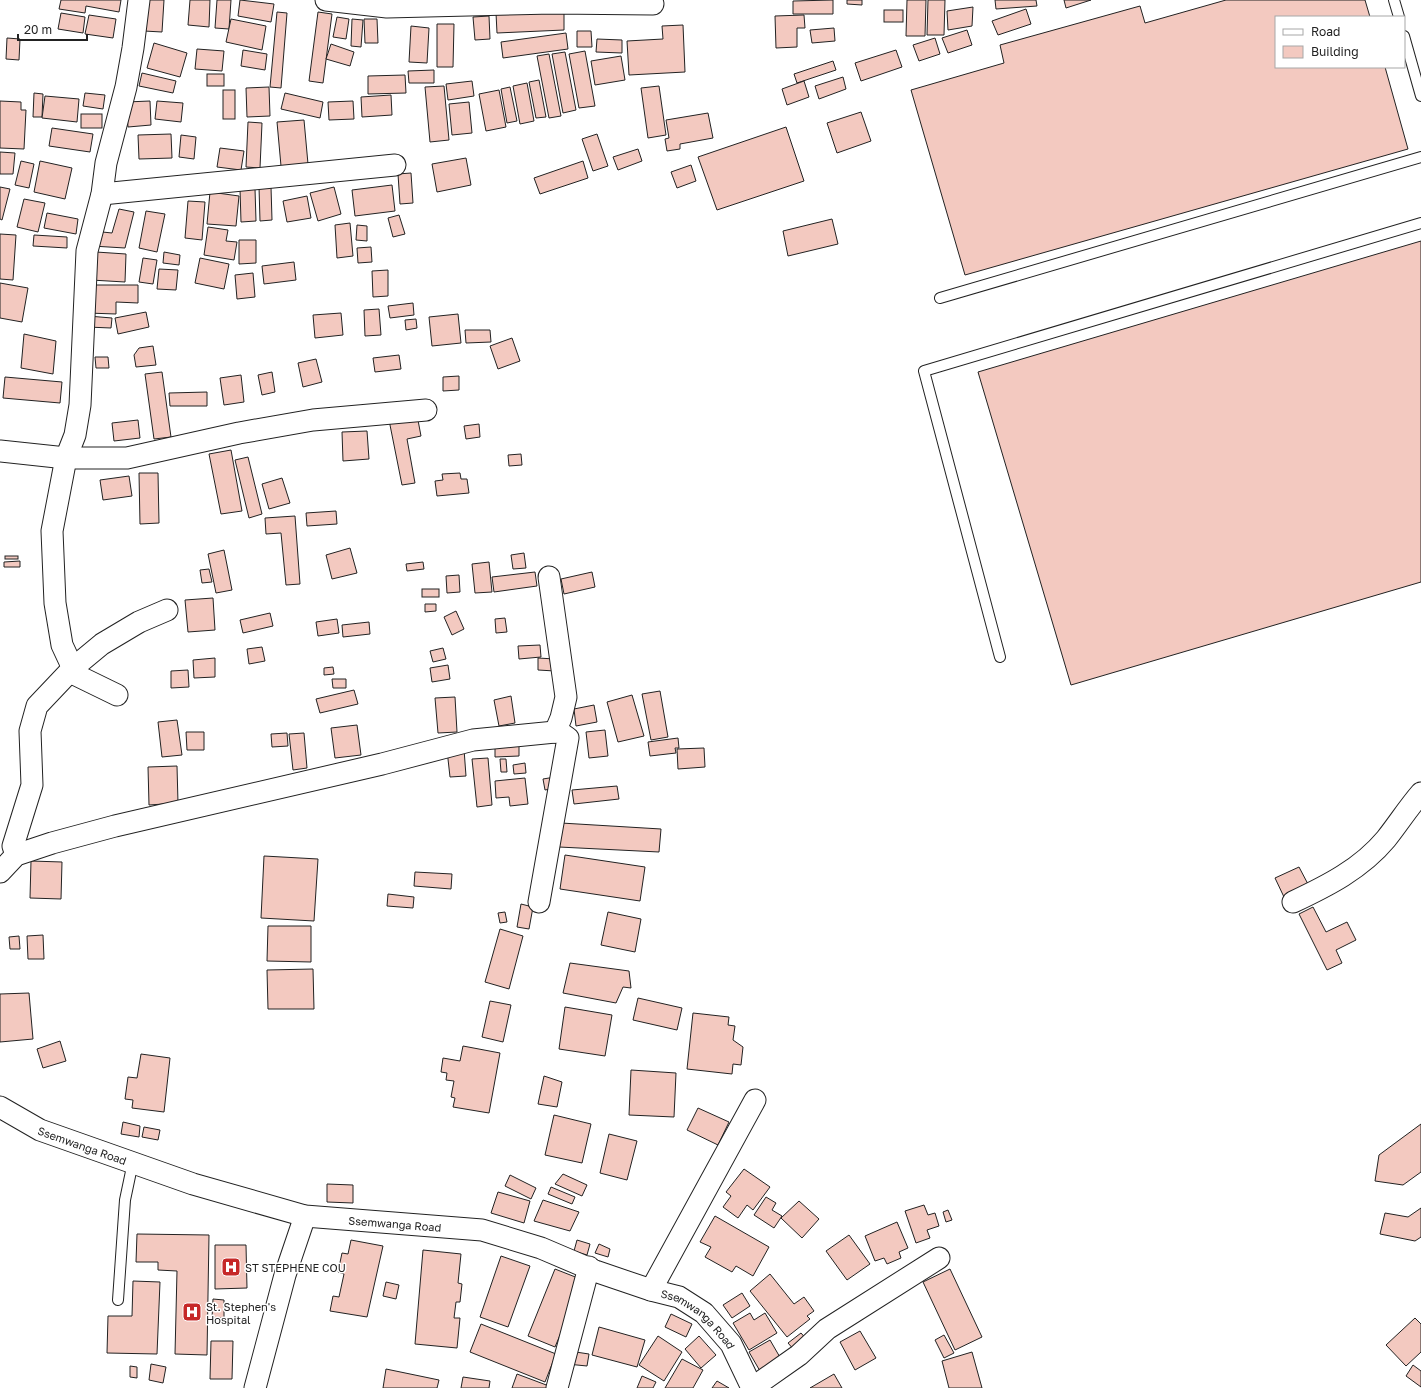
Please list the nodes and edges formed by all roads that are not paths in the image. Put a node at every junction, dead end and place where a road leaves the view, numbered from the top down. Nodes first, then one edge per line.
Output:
1 (139, 0) edge
2 (326, 0) edge
3 (1394, 0) edge
4 (653, 4) dead end
5 (1399, 16) edge
6 (1405, 40) edge
7 (1421, 96) edge
8 (1421, 156) edge
9 (395, 165) dead end
10 (102, 194) junction
11 (1421, 223) edge
12 (940, 298) dead end
13 (426, 410) dead end
14 (0, 451) edge
15 (66, 458) junction
16 (550, 577) dead end
17 (167, 610) dead end
18 (1000, 656) dead end
19 (73, 668) junction
20 (117, 695) dead end
21 (555, 732) junction
22 (1421, 793) edge
23 (16, 855) junction
24 (0, 872) edge
25 (539, 902) dead end
26 (1293, 902) dead end
27 (754, 1100) dead end
28 (0, 1107) edge
29 (133, 1162) junction
30 (305, 1216) junction
31 (939, 1258) dead end
32 (589, 1267) junction
33 (651, 1290) junction
34 (118, 1300) dead end
35 (255, 1388) edge
36 (557, 1388) edge
37 (752, 1388) edge

1 - 10 street
2 - 4 street
3 - 5 lane
6 - 7 lane
8 - 12 lane
9 - 10 street
10 - 15 street
11 - 18 lane
13 - 15 street
14 - 15 street
15 - 19 street
16 - 21 street
17 - 19 street
19 - 20 street
19 - 23 street
21 - 23 street
21 - 25 street
22 - 26 street
23 - 24 street
27 - 33 street
28 - 29 street, Ssemwanga Road
29 - 30 street, Ssemwanga Road
29 - 34 lane
30 - 32 street, Ssemwanga Road
30 - 35 street
31 - 37 street
32 - 33 street, Ssemwanga Road
32 - 36 street
33 - 37 street, Ssemwanga Road

